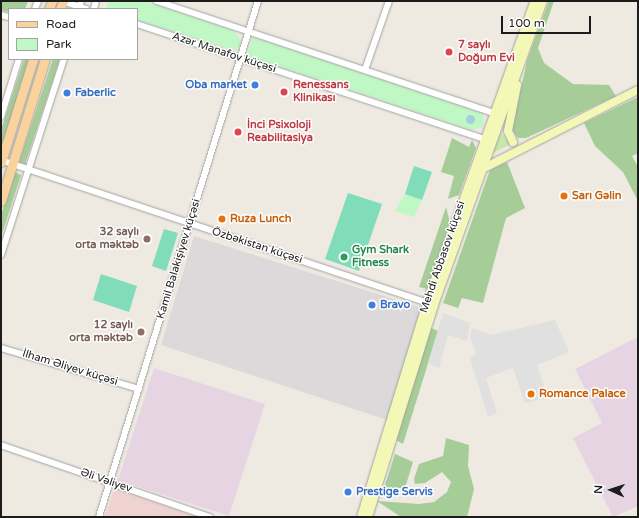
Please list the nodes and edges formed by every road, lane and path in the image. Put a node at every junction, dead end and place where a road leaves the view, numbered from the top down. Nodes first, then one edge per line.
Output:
1 (62, 1) edge
2 (157, 1) edge
3 (258, 1) edge
4 (389, 1) edge
5 (535, 1) edge
6 (543, 1) edge
7 (82, 7) edge
8 (138, 24) edge
9 (249, 30) junction
10 (524, 53) junction
11 (240, 58) junction
12 (19, 60) edge
13 (33, 60) edge
14 (45, 60) edge
15 (64, 60) edge
16 (365, 70) junction
17 (638, 90) edge
18 (494, 113) junction
19 (1, 117) edge
20 (499, 122) junction
21 (493, 138) junction
22 (484, 140) junction
23 (513, 142) junction
24 (530, 142) junction
25 (485, 160) junction
26 (1, 161) edge
27 (13, 164) junction
28 (479, 166) junction
29 (29, 170) junction
30 (1, 201) edge
31 (190, 224) junction
32 (1, 255) edge
33 (431, 304) junction
34 (1, 348) edge
35 (140, 389) junction
36 (1, 446) edge
37 (111, 482) junction
38 (99, 517) edge
39 (210, 517) edge
40 (361, 517) edge
41 (368, 517) edge

1 - 7 street
2 - 9 street
3 - 9 street, Kamil Balakişiyev küçəsi
4 - 16 street
5 - 18 street, Mehdi Abbasov küçəsi
6 - 10 street
8 - 11 street, Azər Manafov küçəsi
9 - 11 street, Kamil Balakişiyev küçəsi
9 - 16 street
10 - 20 street
10 - 23 street
11 - 22 street, Azər Manafov küçəsi
11 - 31 street, Kamil Balakişiyev küçəsi
12 - 19 street
13 - 26 main road
14 - 27 main road
15 - 29 street
16 - 18 street
17 - 24 street
18 - 20 street
18 - 22 street, Mehdi Abbasov küçəsi
20 - 21 street
20 - 23 street
21 - 22 street
21 - 25 street
22 - 28 street, Mehdi Abbasov küçəsi
23 - 24 street
24 - 25 street
24 - 28 street
25 - 28 street
26 - 27 street, Özbəkistan küçəsi
27 - 29 street, Özbəkistan küçəsi
27 - 30 main road
28 - 33 street, Mehdi Abbasov küçəsi
29 - 31 street, Özbəkistan küçəsi
29 - 32 street
31 - 33 street, Özbəkistan küçəsi
31 - 35 street, Kamil Balakişiyev küçəsi
33 - 40 street, Mehdi Abbasov küçəsi
33 - 41 street, Mehdi Abbasov küçəsi
34 - 35 street, İlham Əliyev küçəsi
35 - 37 street, Kamil Balakişiyev küçəsi
36 - 37 street, Əli Vəliyev
37 - 38 street, Kamil Balakişiyev küçəsi
37 - 39 street, Əli Vəliyev

